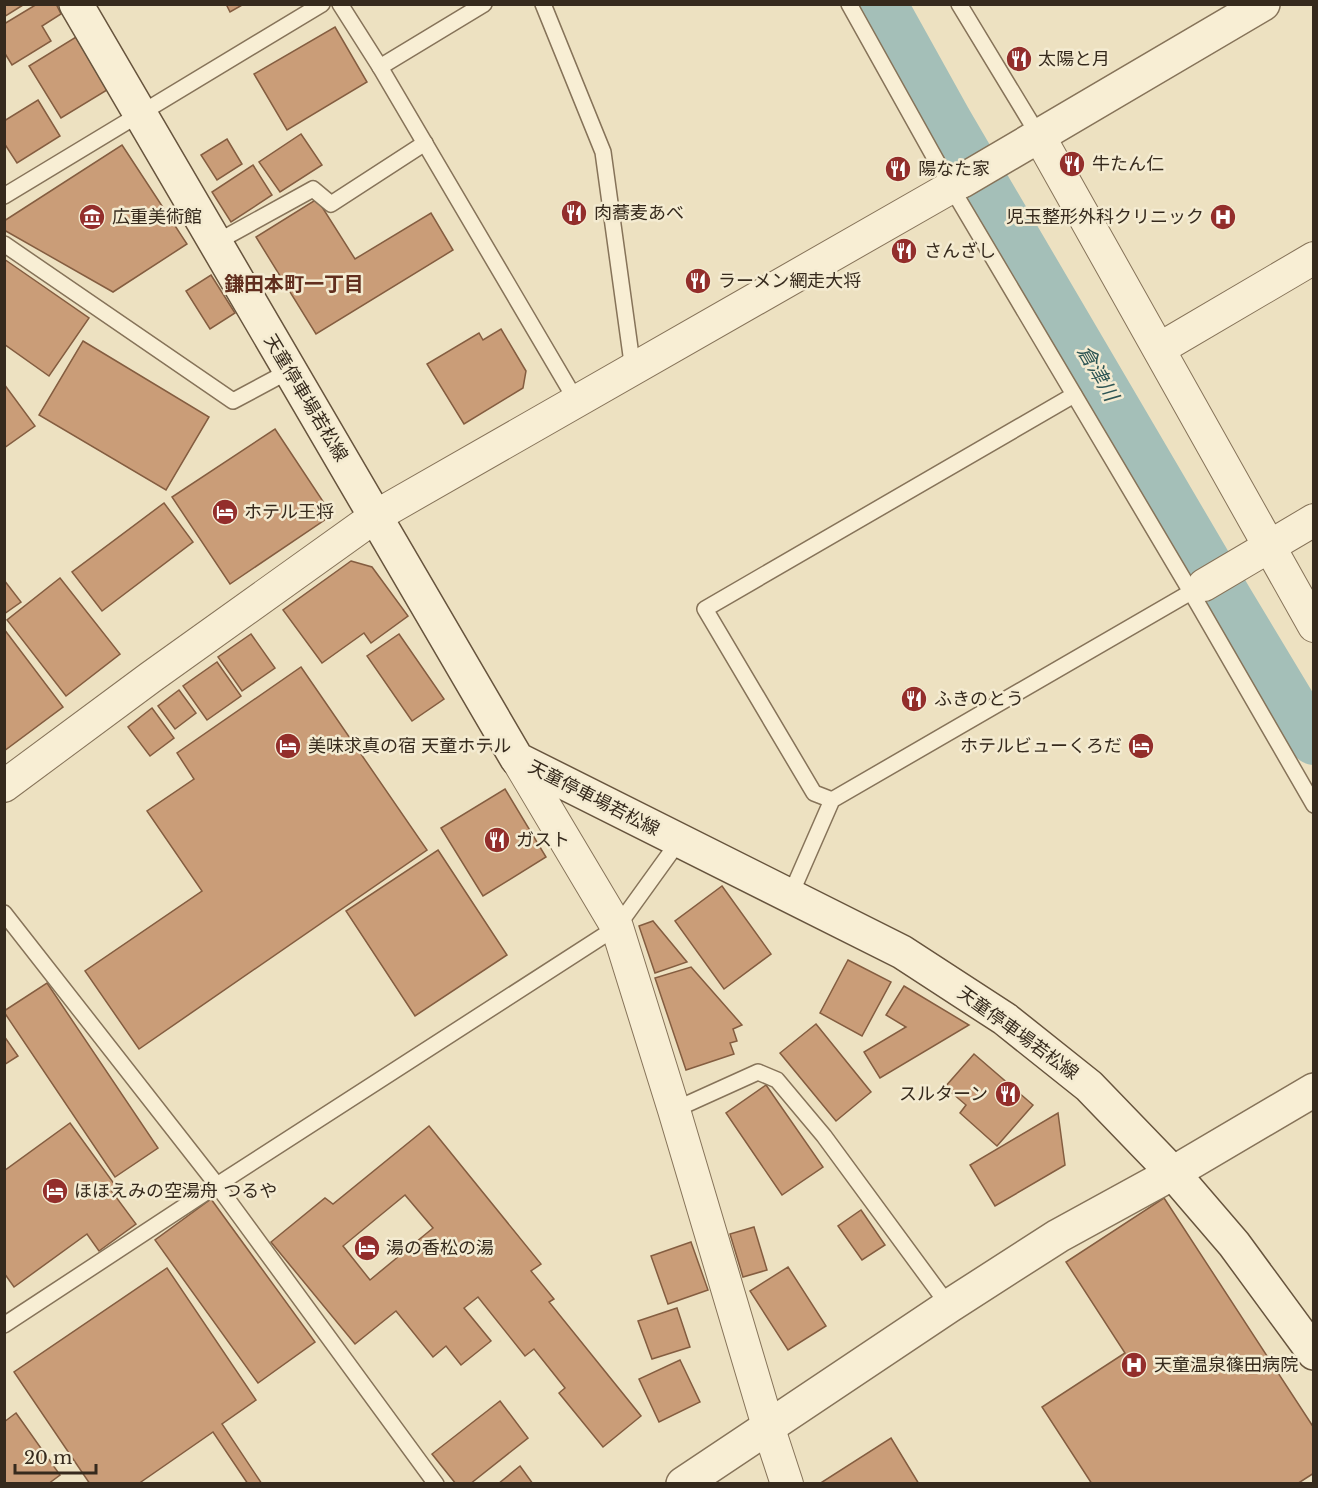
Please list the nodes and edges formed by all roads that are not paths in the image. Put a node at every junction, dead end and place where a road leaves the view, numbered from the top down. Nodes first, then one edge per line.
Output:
1 (76, 4) edge
2 (322, 4) edge
3 (340, 4) edge
4 (484, 4) edge
5 (543, 4) edge
6 (849, 4) edge
7 (959, 4) edge
8 (1263, 4) edge
9 (380, 67) junction
10 (140, 115) junction
11 (1032, 140) junction
12 (425, 143) junction
13 (957, 184) junction
14 (4, 196) edge
15 (215, 243) junction
16 (4, 244) edge
17 (1314, 258) edge
18 (1160, 349) junction
19 (633, 370) junction
20 (289, 371) junction
21 (1074, 395) junction
22 (577, 402) junction
23 (376, 516) junction
24 (1314, 520) edge
25 (1263, 550) junction
26 (1197, 589) junction
27 (1314, 626) edge
28 (517, 759) junction
29 (4, 786) edge
30 (832, 800) junction
31 (1314, 805) edge
32 (679, 841) junction
33 (790, 896) junction
34 (4, 913) edge
35 (617, 927) junction
36 (1314, 1090) edge
37 (674, 1110) junction
38 (1173, 1173) junction
39 (217, 1185) junction
40 (948, 1306) junction
41 (4, 1325) edge
42 (1314, 1353) edge
43 (768, 1426) junction
44 (436, 1484) edge
45 (683, 1484) edge
46 (787, 1484) edge

1 - 10 main road, 天童停車場若松線
2 - 10 lane
3 - 9 lane
4 - 9 lane
5 - 19 lane
6 - 13 lane
7 - 11 lane
8 - 11 main road
9 - 12 lane
10 - 14 lane
10 - 15 main road, 天童停車場若松線
11 - 13 main road
11 - 18 street
12 - 15 lane
12 - 22 lane
13 - 19 street
13 - 21 lane
15 - 20 main road, 天童停車場若松線
16 - 20 lane
17 - 18 street
18 - 25 street
19 - 22 street
20 - 23 main road, 天童停車場若松線
21 - 26 lane
21 - 30 lane
22 - 23 street
23 - 28 main road, 天童停車場若松線
23 - 29 street
24 - 25 street
25 - 26 street
25 - 27 street
26 - 30 lane
26 - 31 lane
28 - 32 main road, 天童停車場若松線
28 - 35 street
30 - 33 lane
32 - 33 main road, 天童停車場若松線
32 - 35 lane
33 - 38 main road, 天童停車場若松線
34 - 39 lane
35 - 37 street
35 - 39 lane
36 - 38 main road
37 - 40 lane
37 - 43 street
38 - 40 main road
38 - 42 main road, 天童停車場若松線
39 - 41 lane
39 - 44 lane
40 - 43 main road
43 - 45 main road
43 - 46 street

